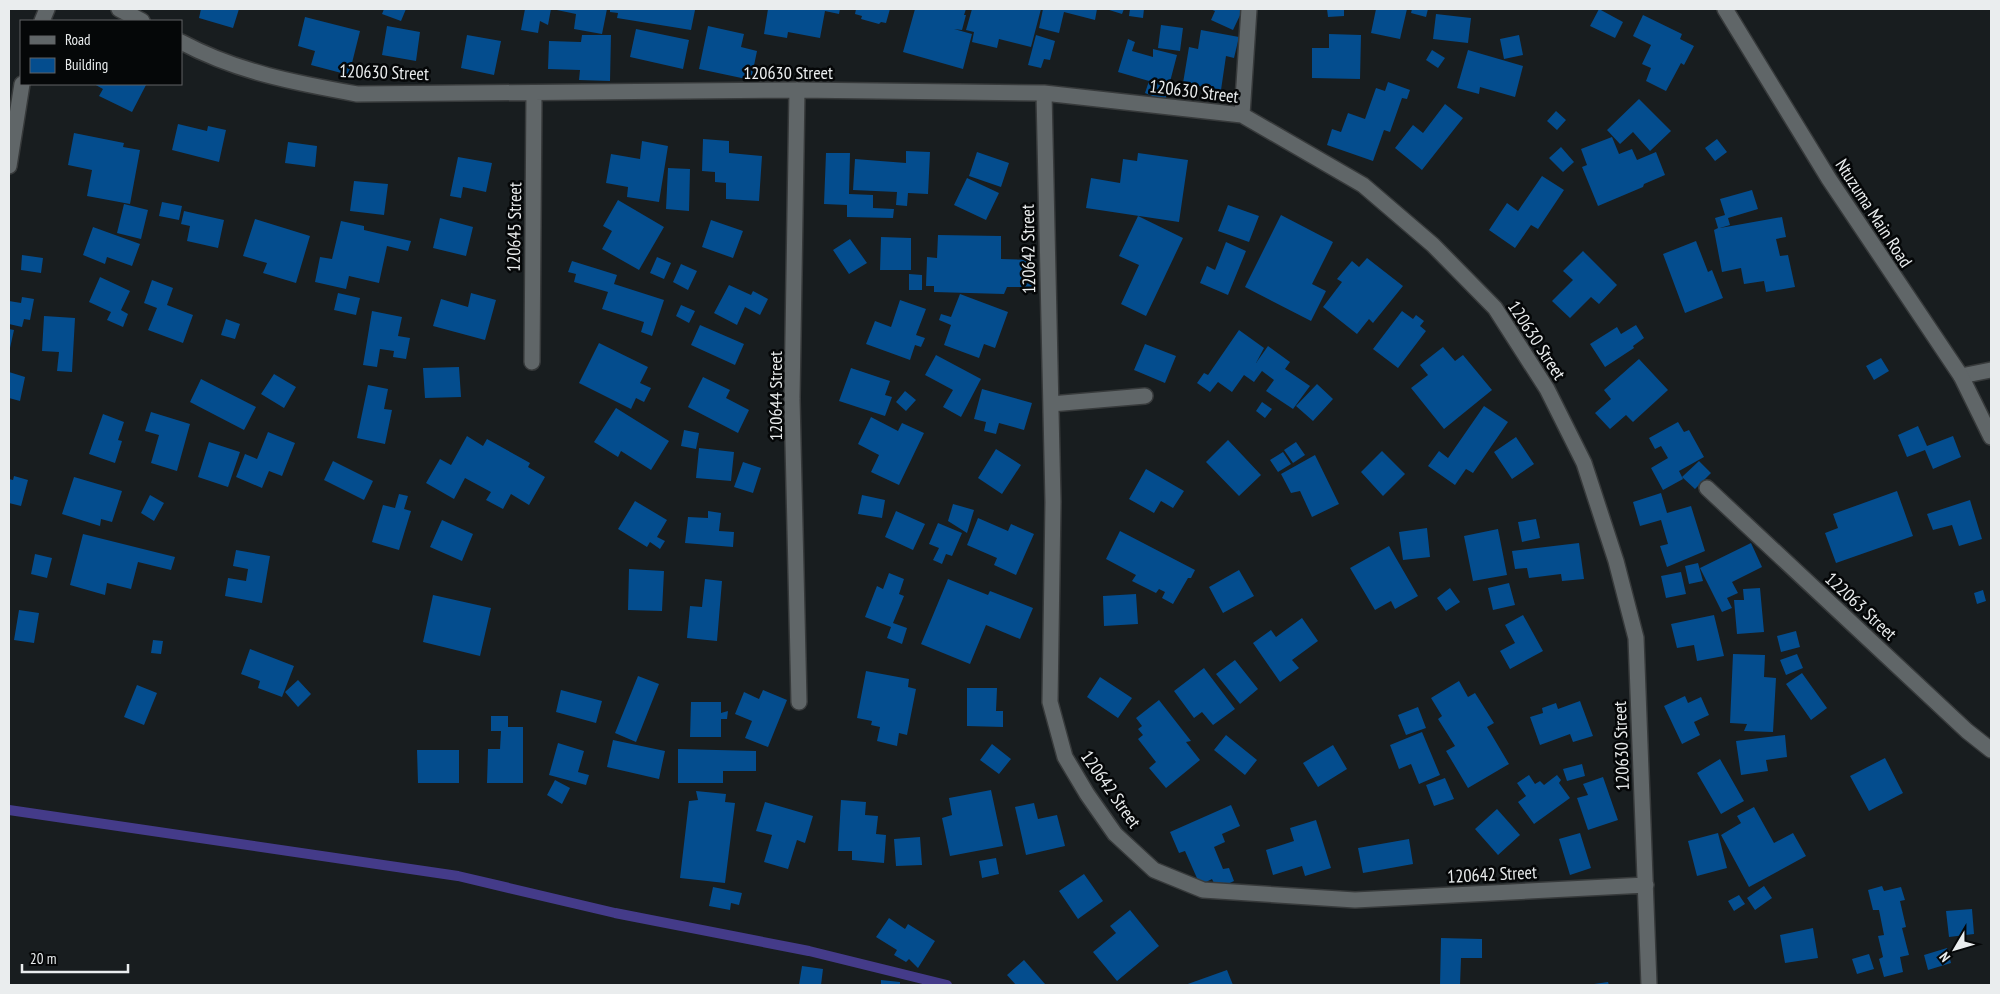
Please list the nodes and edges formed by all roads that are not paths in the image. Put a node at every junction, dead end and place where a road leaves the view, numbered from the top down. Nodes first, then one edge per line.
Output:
1 (118, 9) edge
2 (1249, 9) edge
3 (1725, 9) edge
4 (140, 20) edge
5 (182, 42) edge
6 (22, 85) edge
7 (797, 90) junction
8 (534, 93) junction
9 (1044, 93) junction
10 (1242, 115) junction
11 (9, 166) edge
12 (532, 362) dead end
13 (1991, 370) edge
14 (1960, 376) junction
15 (1145, 396) dead end
16 (1051, 404) junction
17 (1991, 437) edge
18 (1707, 488) dead end
19 (798, 702) dead end
20 (1991, 750) edge
21 (1646, 885) junction
22 (1648, 985) edge

1 - 4 street
2 - 10 street
3 - 14 street, Ntuzuma Main Road
5 - 8 street, 120630 Street
6 - 11 street
7 - 8 street, 120630 Street
7 - 9 street, 120630 Street
7 - 19 street, 120644 Street
8 - 12 street, 120645 Street
9 - 10 street, 120630 Street
9 - 16 street, 120642 Street
10 - 21 street, 120630 Street
13 - 14 street
14 - 17 street, Ntuzuma Main Road
15 - 16 street
16 - 21 street, 120642 Street
18 - 20 street, 122063 Street
21 - 22 street, 120630 Street

